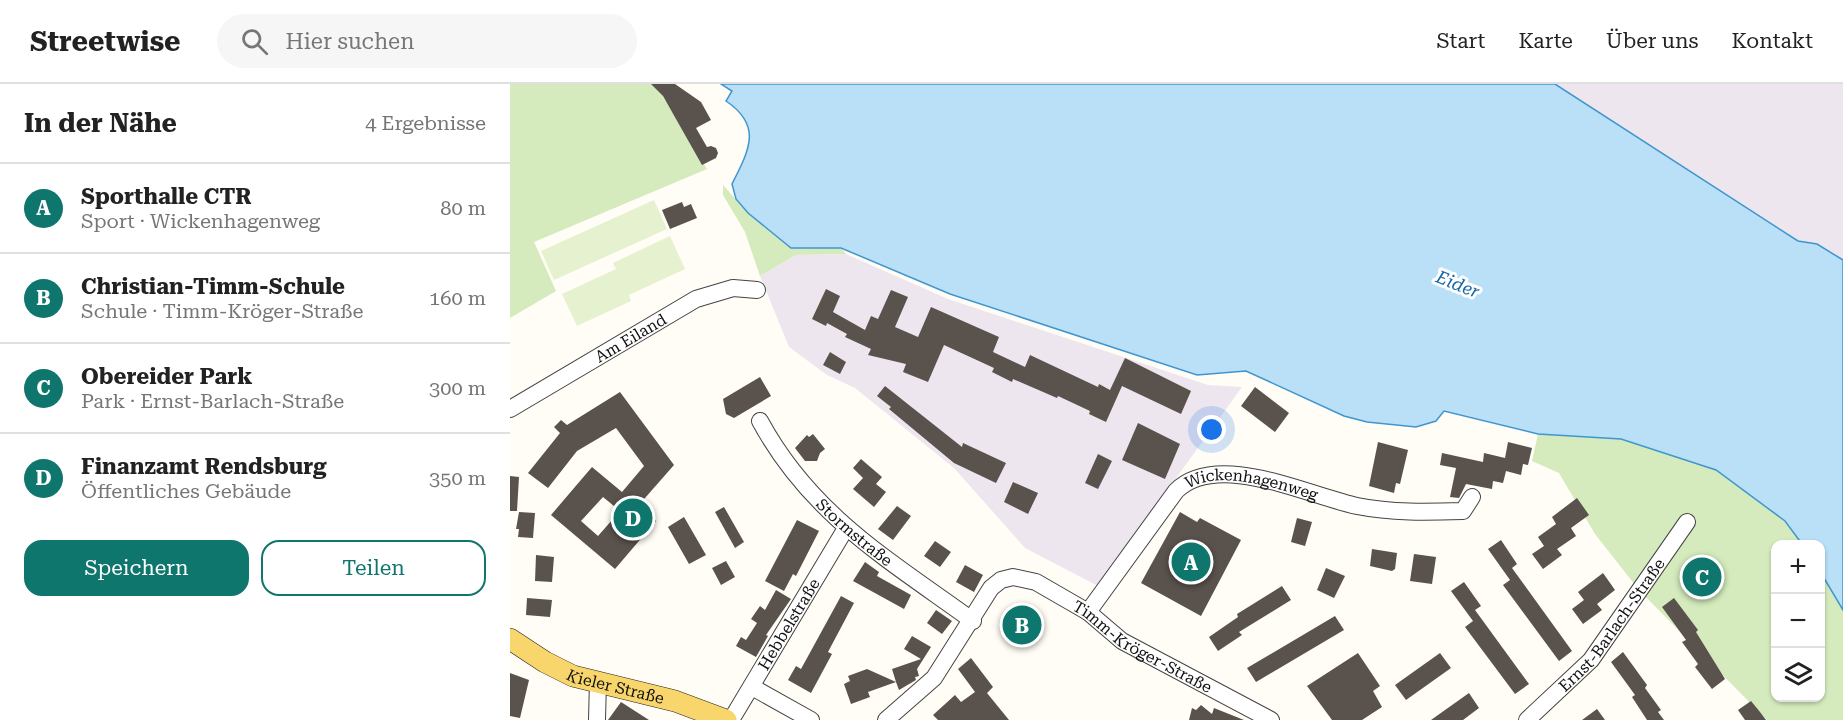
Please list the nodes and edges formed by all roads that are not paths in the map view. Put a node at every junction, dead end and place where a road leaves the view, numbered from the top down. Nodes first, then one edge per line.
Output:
1 (757, 290) dead end
2 (510, 409) edge
3 (760, 421) dead end
4 (1472, 497) dead end
5 (1687, 522) dead end
6 (846, 528) junction
7 (1088, 612) junction
8 (973, 621) junction
9 (510, 639) edge
10 (598, 681) junction
11 (752, 687) junction
12 (597, 720) edge
13 (726, 720) edge
14 (731, 720) edge
15 (811, 720) edge
16 (886, 720) edge
17 (1271, 720) edge
18 (1527, 720) edge

1 - 2 street, Am Eiland
3 - 6 street, Stormstraße
4 - 7 street, Wickenhagenweg
5 - 18 street, Ernst-Barlach-Straße
6 - 8 street, Stormstraße
6 - 11 street, Hebbelstraße
7 - 8 street, Timm-Kröger-Straße
7 - 17 street, Timm-Kröger-Straße
8 - 16 street
9 - 10 main road, Kieler Straße
10 - 12 street
10 - 13 main road, Kieler Straße
11 - 14 street, Hebbelstraße
11 - 15 street

